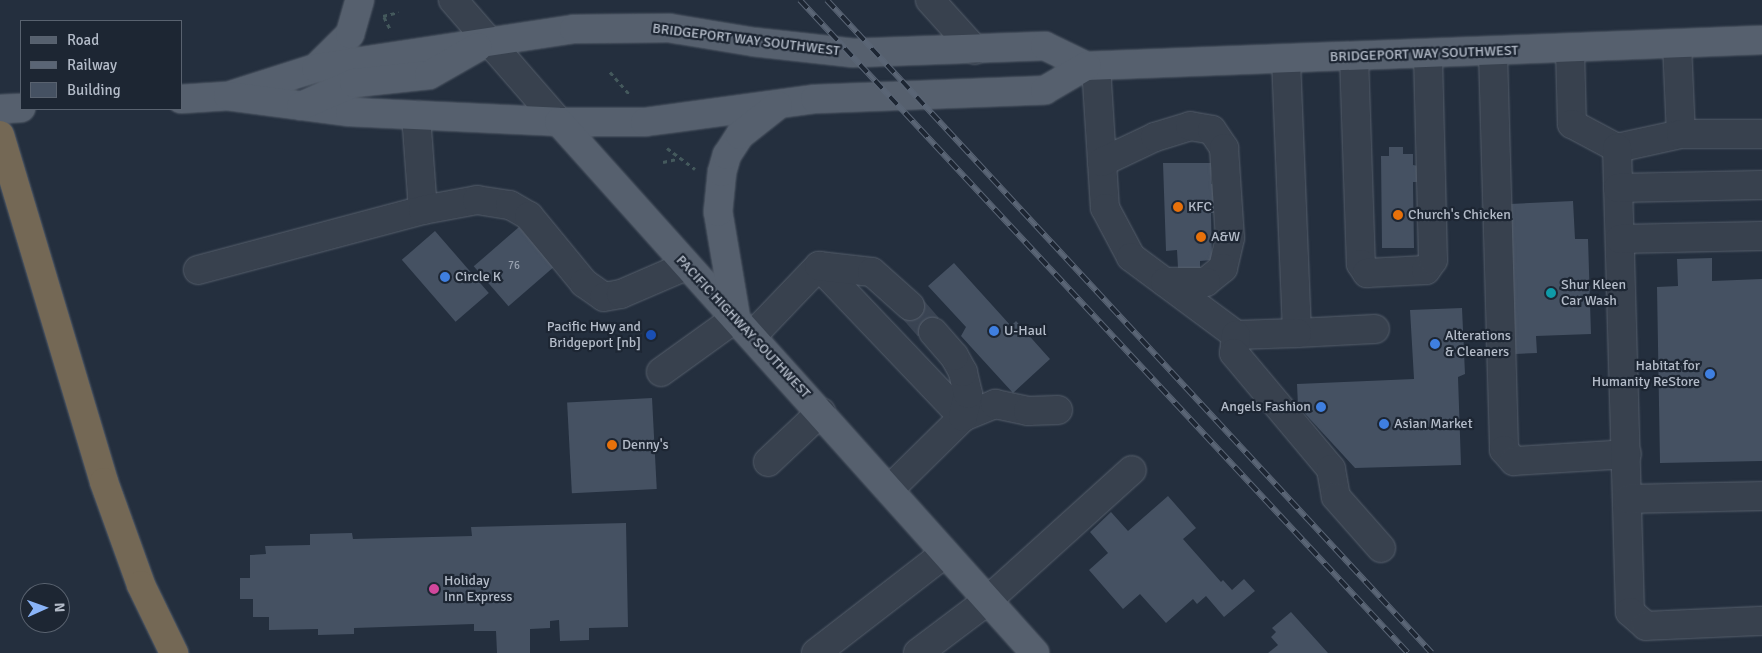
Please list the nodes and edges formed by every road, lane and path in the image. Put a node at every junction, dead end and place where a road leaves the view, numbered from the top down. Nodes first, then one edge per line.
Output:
1 (360, 0) edge
2 (453, 0) edge
3 (930, 0) edge
4 (384, 16) dead end
5 (392, 33) dead end
6 (490, 40) junction
7 (1762, 40) edge
8 (1677, 44) junction
9 (1570, 49) junction
10 (975, 50) junction
11 (1493, 52) junction
12 (1428, 54) junction
13 (1354, 56) junction
14 (1286, 59) junction
15 (1091, 66) junction
16 (316, 68) junction
17 (610, 72) dead end
18 (228, 96) junction
19 (632, 98) dead end
20 (182, 99) edge
21 (781, 104) junction
22 (300, 107) junction
23 (20, 108) edge
24 (0, 109) edge
25 (416, 115) junction
26 (559, 122) junction
27 (1680, 134) junction
28 (1762, 134) edge
29 (0, 135) edge
30 (663, 144) dead end
31 (1617, 148) junction
32 (678, 159) junction
33 (663, 162) dead end
34 (1102, 162) junction
35 (701, 170) dead end
36 (1762, 185) edge
37 (1618, 188) junction
38 (423, 210) junction
39 (1762, 236) edge
40 (1620, 238) junction
41 (686, 266) junction
42 (819, 266) junction
43 (198, 270) dead end
44 (1165, 282) junction
45 (910, 306) tunnel mouth
46 (744, 327) junction
47 (1375, 329) dead end
48 (933, 332) tunnel mouth
49 (1297, 333) junction
50 (1236, 335) junction
51 (661, 372) dead end
52 (1058, 410) dead end
53 (821, 412) junction
54 (963, 417) junction
55 (1627, 454) junction
56 (768, 462) dead end
57 (1132, 470) dead end
58 (888, 490) junction
59 (1762, 496) edge
60 (1628, 499) junction
61 (1382, 548) dead end
62 (944, 554) junction
63 (986, 601) junction
64 (1762, 621) edge
65 (922, 652) edge
66 (174, 653) edge
67 (816, 653) edge
68 (1035, 653) edge

1 - 16 main road
2 - 6 street, PACIFIC HIGHWAY SOUTHWEST
3 - 10 street
4 - 5 path
6 - 10 main road, BRIDGEPORT WAY SOUTHWEST
6 - 16 main road, BRIDGEPORT WAY SOUTHWEST
6 - 22 main road
6 - 26 street, PACIFIC HIGHWAY SOUTHWEST
7 - 8 main road, BRIDGEPORT WAY SOUTHWEST
8 - 9 main road, BRIDGEPORT WAY SOUTHWEST
8 - 27 street
9 - 11 main road, BRIDGEPORT WAY SOUTHWEST
9 - 31 street
10 - 15 main road, BRIDGEPORT WAY SOUTHWEST
11 - 12 main road, BRIDGEPORT WAY SOUTHWEST
11 - 55 street
12 - 13 main road, BRIDGEPORT WAY SOUTHWEST
12 - 13 street
13 - 14 main road, BRIDGEPORT WAY SOUTHWEST
14 - 15 main road, BRIDGEPORT WAY SOUTHWEST
14 - 49 street
15 - 21 main road, BRIDGEPORT WAY SOUTHWEST
15 - 34 street
16 - 18 main road, BRIDGEPORT WAY SOUTHWEST
17 - 19 path
18 - 20 main road, BRIDGEPORT WAY SOUTHWEST
18 - 22 main road, BRIDGEPORT WAY SOUTHWEST
21 - 26 main road, BRIDGEPORT WAY SOUTHWEST
21 - 46 main road
22 - 25 main road, BRIDGEPORT WAY SOUTHWEST
23 - 24 main road
25 - 26 main road, BRIDGEPORT WAY SOUTHWEST
25 - 38 street
26 - 41 main road, PACIFIC HIGHWAY SOUTHWEST
27 - 28 street
27 - 31 street
29 - 66 highway
30 - 32 path
31 - 37 street
32 - 33 path
32 - 35 path
34 - 44 street
34 - 44 street
36 - 37 street
37 - 40 street
38 - 41 street
38 - 43 street
39 - 40 street
40 - 55 street
41 - 46 main road, PACIFIC HIGHWAY SOUTHWEST
42 - 45 street
42 - 46 street
42 - 54 street
44 - 50 street
46 - 51 street
46 - 53 main road, PACIFIC HIGHWAY SOUTHWEST
47 - 49 street
48 - 54 street
49 - 50 street
50 - 61 street
52 - 54 street
53 - 56 street
53 - 58 main road, PACIFIC HIGHWAY SOUTHWEST
54 - 58 street
55 - 60 street
57 - 63 street
58 - 62 main road, PACIFIC HIGHWAY SOUTHWEST
59 - 60 street
60 - 64 street
62 - 63 main road, PACIFIC HIGHWAY SOUTHWEST
62 - 67 street
63 - 65 street
63 - 68 main road, PACIFIC HIGHWAY SOUTHWEST

